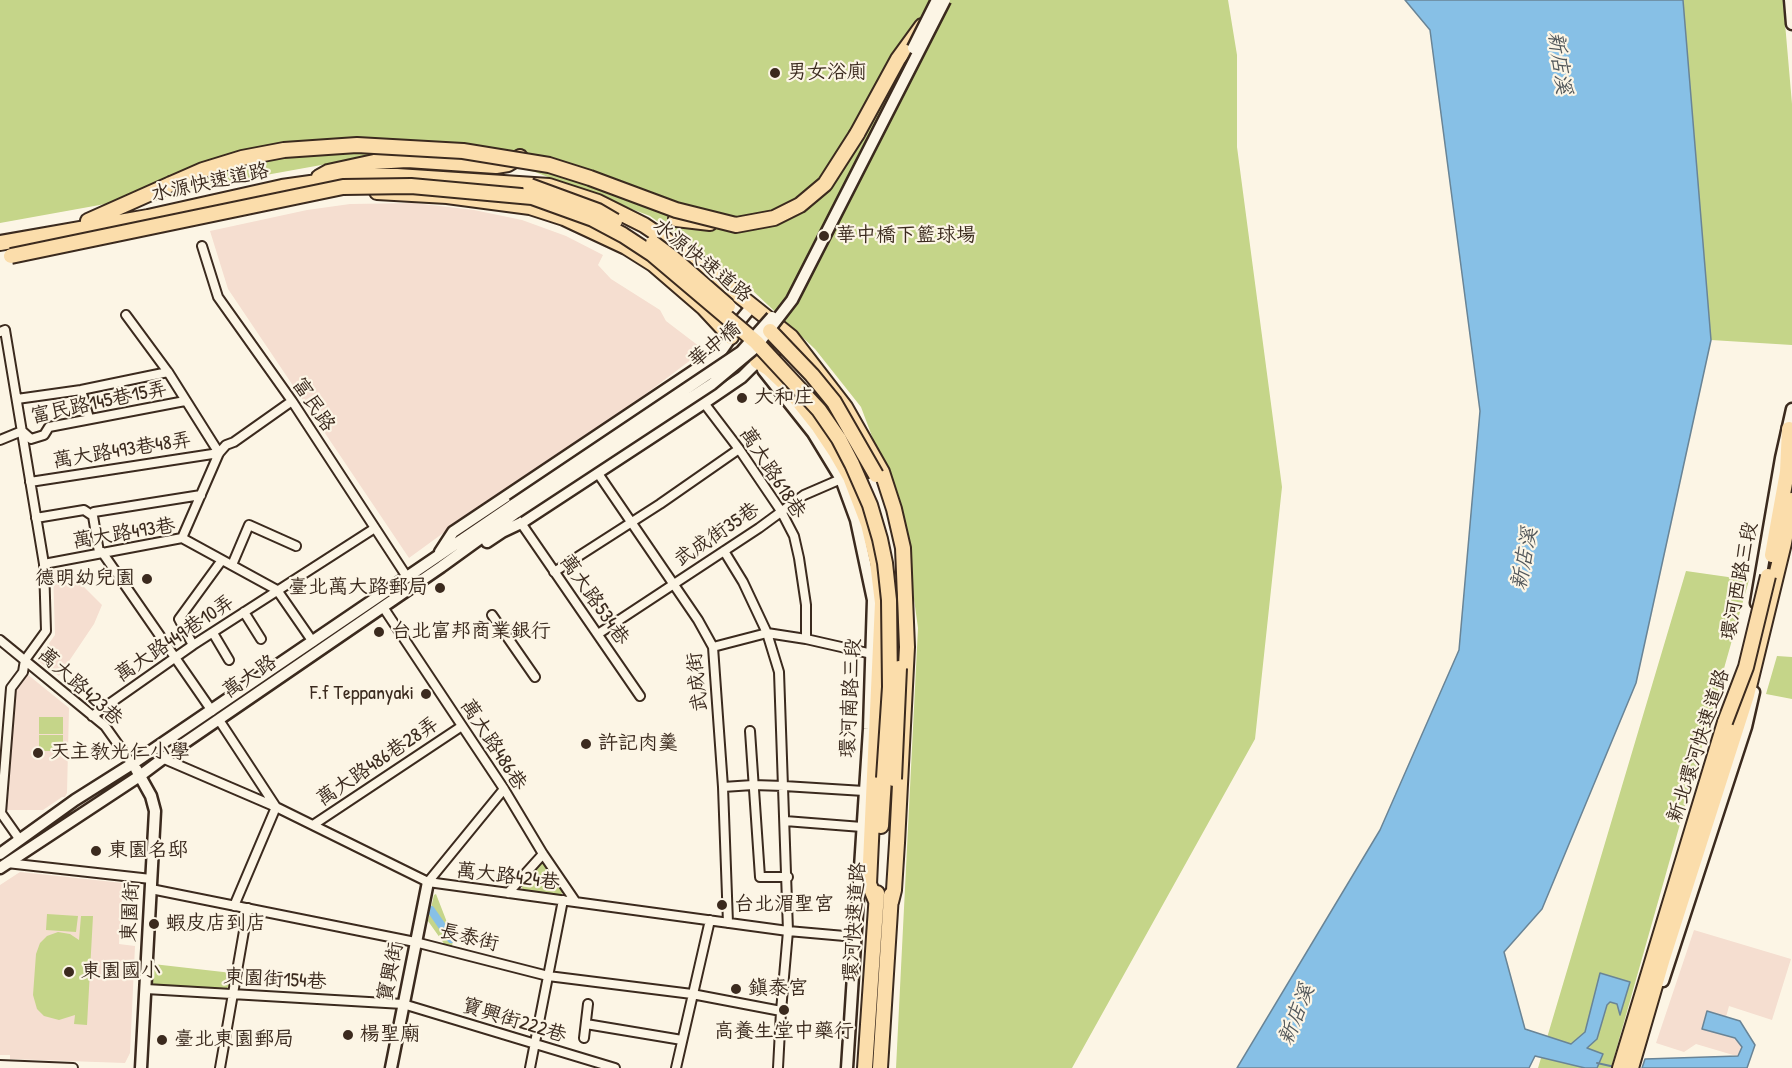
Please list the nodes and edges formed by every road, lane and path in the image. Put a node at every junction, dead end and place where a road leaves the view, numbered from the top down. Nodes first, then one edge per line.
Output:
1 (937, 0) edge
2 (945, 0) edge
3 (1790, 0) edge
4 (927, 20) junction
5 (1792, 24) edge
6 (521, 156) dead end
7 (307, 183) junction
8 (530, 186) junction
9 (343, 187) junction
10 (676, 219) dead end
11 (736, 225) junction
12 (70, 230) junction
13 (0, 243) edge
14 (202, 246) dead end
15 (6, 257) edge
16 (752, 306) junction
17 (126, 315) dead end
18 (3, 331) edge
19 (770, 331) junction
20 (731, 337) junction
21 (791, 337) junction
22 (719, 354) junction
23 (757, 362) junction
24 (168, 372) junction
25 (742, 377) junction
26 (81, 390) junction
27 (17, 399) junction
28 (184, 401) junction
29 (292, 401) junction
30 (704, 403) junction
31 (1792, 409) edge
32 (89, 418) junction
33 (1790, 430) edge
34 (22, 431) junction
35 (0, 440) edge
36 (739, 448) junction
37 (219, 453) junction
38 (597, 472) junction
39 (841, 478) junction
40 (30, 482) junction
41 (201, 495) junction
42 (1792, 500) edge
43 (515, 509) junction
44 (781, 511) junction
45 (94, 512) dead end
46 (36, 518) junction
47 (630, 522) junction
48 (521, 523) junction
49 (375, 528) junction
50 (1792, 535) edge
51 (182, 538) junction
52 (296, 546) dead end
53 (724, 551) junction
54 (100, 552) junction
55 (442, 559) junction
56 (222, 560) junction
57 (894, 561) junction
58 (44, 564) junction
59 (232, 565) junction
60 (554, 572) junction
61 (407, 577) junction
62 (674, 584) junction
63 (277, 590) junction
64 (383, 608) junction
65 (244, 612) junction
66 (492, 615) dead end
67 (213, 633) junction
68 (766, 633) junction
69 (598, 634) junction
70 (261, 639) dead end
71 (807, 639) junction
72 (0, 640) edge
73 (313, 642) junction
74 (193, 645) junction
75 (713, 647) junction
76 (872, 654) junction
77 (176, 658) junction
78 (25, 660) junction
79 (229, 660) dead end
80 (535, 677) dead end
81 (640, 696) dead end
82 (212, 711) junction
83 (92, 716) junction
84 (219, 720) junction
85 (462, 726) junction
86 (750, 731) dead end
87 (3, 754) edge
88 (162, 758) junction
89 (132, 764) junction
90 (141, 775) junction
91 (889, 779) junction
92 (753, 785) junction
93 (784, 786) junction
94 (723, 787) junction
95 (504, 789) junction
96 (864, 791) junction
97 (276, 807) junction
98 (785, 821) junction
99 (313, 825) junction
100 (862, 827) junction
101 (20, 840) junction
102 (543, 854) junction
103 (2, 862) edge
104 (788, 877) junction
105 (428, 882) junction
106 (151, 884) junction
107 (508, 893) junction
108 (563, 900) junction
109 (575, 901) junction
110 (883, 902) junction
111 (234, 906) junction
112 (248, 908) junction
113 (710, 920) junction
114 (729, 922) junction
115 (788, 932) junction
116 (856, 937) junction
117 (415, 942) junction
118 (548, 976) junction
119 (146, 989) junction
120 (232, 993) junction
121 (692, 994) junction
122 (403, 1004) junction
123 (588, 1004) dead end
124 (781, 1011) junction
125 (585, 1024) junction
126 (584, 1038) dead end
127 (682, 1040) junction
128 (534, 1045) junction
129 (1636, 1051) junction
130 (4, 1066) edge
131 (72, 1068) edge
132 (141, 1068) edge
133 (220, 1068) edge
134 (391, 1068) edge
135 (530, 1068) edge
136 (615, 1068) edge
137 (676, 1068) edge
138 (778, 1068) edge
139 (847, 1068) edge
140 (865, 1068) edge
141 (880, 1068) edge
142 (1620, 1068) edge
143 (1625, 1068) edge
144 (1631, 1068) edge
145 (1636, 1068) edge

1 - 4 main road, 華中橋, bridge
2 - 19 main road, 華中橋, bridge
3 - 5 main road
4 - 11 highway, bridge
4 - 43 main road, 華中橋, bridge
6 - 7 highway
7 - 8 highway, 水源快速道路
7 - 12 highway, 水源快速道路
8 - 16 highway
8 - 57 highway, 水源快速道路, bridge
9 - 15 highway, 水源快速道路, bridge
9 - 20 highway, bridge
9 - 91 highway, 水源快速道路, bridge
10 - 11 highway, bridge
11 - 12 highway, bridge
12 - 13 highway, 水源快速道路
14 - 29 street, 富民路
16 - 20 main road
16 - 21 highway
17 - 24 street, 富民路145巷15弄
18 - 27 street
19 - 43 main road, 華中橋, bridge
19 - 57 highway, bridge
20 - 22 main road
20 - 23 main road, 環河南路三段
21 - 23 main road
21 - 110 highway
22 - 25 main road
22 - 55 main road
23 - 25 main road
23 - 39 main road, 環河南路三段
23 - 110 highway
24 - 26 street
24 - 28 street, 富民路145巷15弄
25 - 30 main road
26 - 27 street
26 - 32 street
27 - 34 street
28 - 32 street, 富民路145巷15弄
28 - 37 street, 富民路145巷15弄
29 - 37 street
29 - 49 street, 富民路
30 - 36 street, 萬大路618巷
30 - 38 main road
31 - 33 main road, 環河西路三段
32 - 34 street, 富民路145巷15弄
33 - 129 main road, 環河西路三段
33 - 142 highway, 新北環河快速道路, bridge
34 - 35 street
34 - 40 street
36 - 44 street, 萬大路618巷
36 - 47 street
37 - 40 street, 萬大路493巷48弄
37 - 41 street
38 - 47 street, 武成街
38 - 48 main road
39 - 44 street, 武成街35巷
39 - 76 main road, 環河南路三段
40 - 46 street
41 - 45 street
41 - 51 street
42 - 144 highway, 新北環河快速道路
43 - 55 main road, 萬大路
44 - 53 street, 武成街35巷
44 - 71 street, 萬大路618巷
46 - 54 street
46 - 58 street
47 - 60 street
47 - 62 street, 武成街
48 - 55 main road
48 - 60 street, 萬大路534巷
49 - 61 street, 富民路
49 - 63 street, 萬大路449巷10弄
50 - 129 main road, 環河西路三段
51 - 54 street, 萬大路493巷
51 - 56 street, 萬大路493巷
52 - 59 street
53 - 62 street, 武成街35巷
53 - 68 street
54 - 58 street, 萬大路493巷
54 - 77 street
55 - 61 main road, 萬大路
55 - 64 main road, 萬大路
56 - 59 street, 萬大路493巷
56 - 74 street
57 - 91 highway, 水源快速道路, bridge
58 - 78 street
59 - 63 street, 萬大路493巷
60 - 69 street, 萬大路534巷
61 - 73 main road, 萬大路
62 - 69 street, 武成街35巷
62 - 75 street, 武成街
63 - 65 street, 萬大路449巷10弄
63 - 73 street, 萬大路493巷
64 - 84 main road, 萬大路
64 - 85 street, 萬大路486巷
65 - 67 street, 萬大路449巷10弄
65 - 70 street
66 - 80 street
67 - 74 street, 萬大路449巷10弄
67 - 79 street
68 - 71 street
68 - 75 street
68 - 93 street
69 - 81 street, 萬大路534巷
71 - 76 street
72 - 78 street, 萬大路423巷
73 - 82 main road, 萬大路
74 - 77 street, 萬大路449巷10弄
75 - 94 street, 武成街
76 - 96 main road, 環河南路三段
77 - 82 street
77 - 83 street, 萬大路449巷10弄
78 - 83 street, 萬大路423巷
78 - 87 street
82 - 89 main road, 萬大路
83 - 89 street, 萬大路423巷
84 - 88 main road, 萬大路
84 - 97 street
85 - 95 street, 萬大路486巷
85 - 99 street, 萬大路486巷28弄
86 - 92 street
87 - 101 street
88 - 90 main road, 萬大路
88 - 97 street, 萬大路424巷
89 - 90 main road, 東園街
89 - 101 main road, 萬大路
90 - 103 main road, 萬大路
90 - 106 main road, 東園街
91 - 110 highway, 環河快速道路
92 - 93 street
92 - 94 street
92 - 104 street
93 - 96 street
93 - 98 street
94 - 114 street, 武成街
95 - 102 street, 萬大路486巷
95 - 105 street
96 - 100 main road, 環河南路三段
97 - 99 street, 萬大路424巷
97 - 111 street
98 - 100 street
98 - 104 street
99 - 105 street, 萬大路424巷
100 - 116 main road, 環河南路三段
101 - 103 main road, 萬大路
102 - 107 street
102 - 109 street, 萬大路486巷
103 - 106 street, 長泰街
104 - 115 street
105 - 107 street, 萬大路424巷
105 - 117 main road, 寶興街
106 - 111 street, 長泰街
106 - 119 main road, 東園街
107 - 108 street, 萬大路424巷
108 - 109 street, 萬大路424巷
108 - 118 street
109 - 113 street, 萬大路424巷
110 - 140 highway, 環河快速道路
110 - 141 highway, 環河快速道路
111 - 112 street, 長泰街
112 - 117 street, 長泰街
112 - 120 street
113 - 114 street, 萬大路424巷
113 - 121 street
114 - 115 street, 萬大路424巷
115 - 116 street, 萬大路424巷
115 - 124 street
116 - 139 main road, 環河南路三段
117 - 118 street, 長泰街
117 - 122 main road, 寶興街
118 - 121 street, 長泰街
118 - 128 street
119 - 120 street, 東園街154巷
119 - 132 main road, 東園街
120 - 122 street, 東園街154巷
120 - 133 street
121 - 124 street, 長泰街
121 - 127 street
122 - 128 street, 寶興街222巷
122 - 134 main road, 寶興街
123 - 125 street
124 - 138 street
125 - 126 street
125 - 127 street
127 - 137 street
128 - 135 street
128 - 136 street, 寶興街222巷
129 - 143 main road, 環河西路三段
129 - 145 main road, 環河西路三段
130 - 131 street

